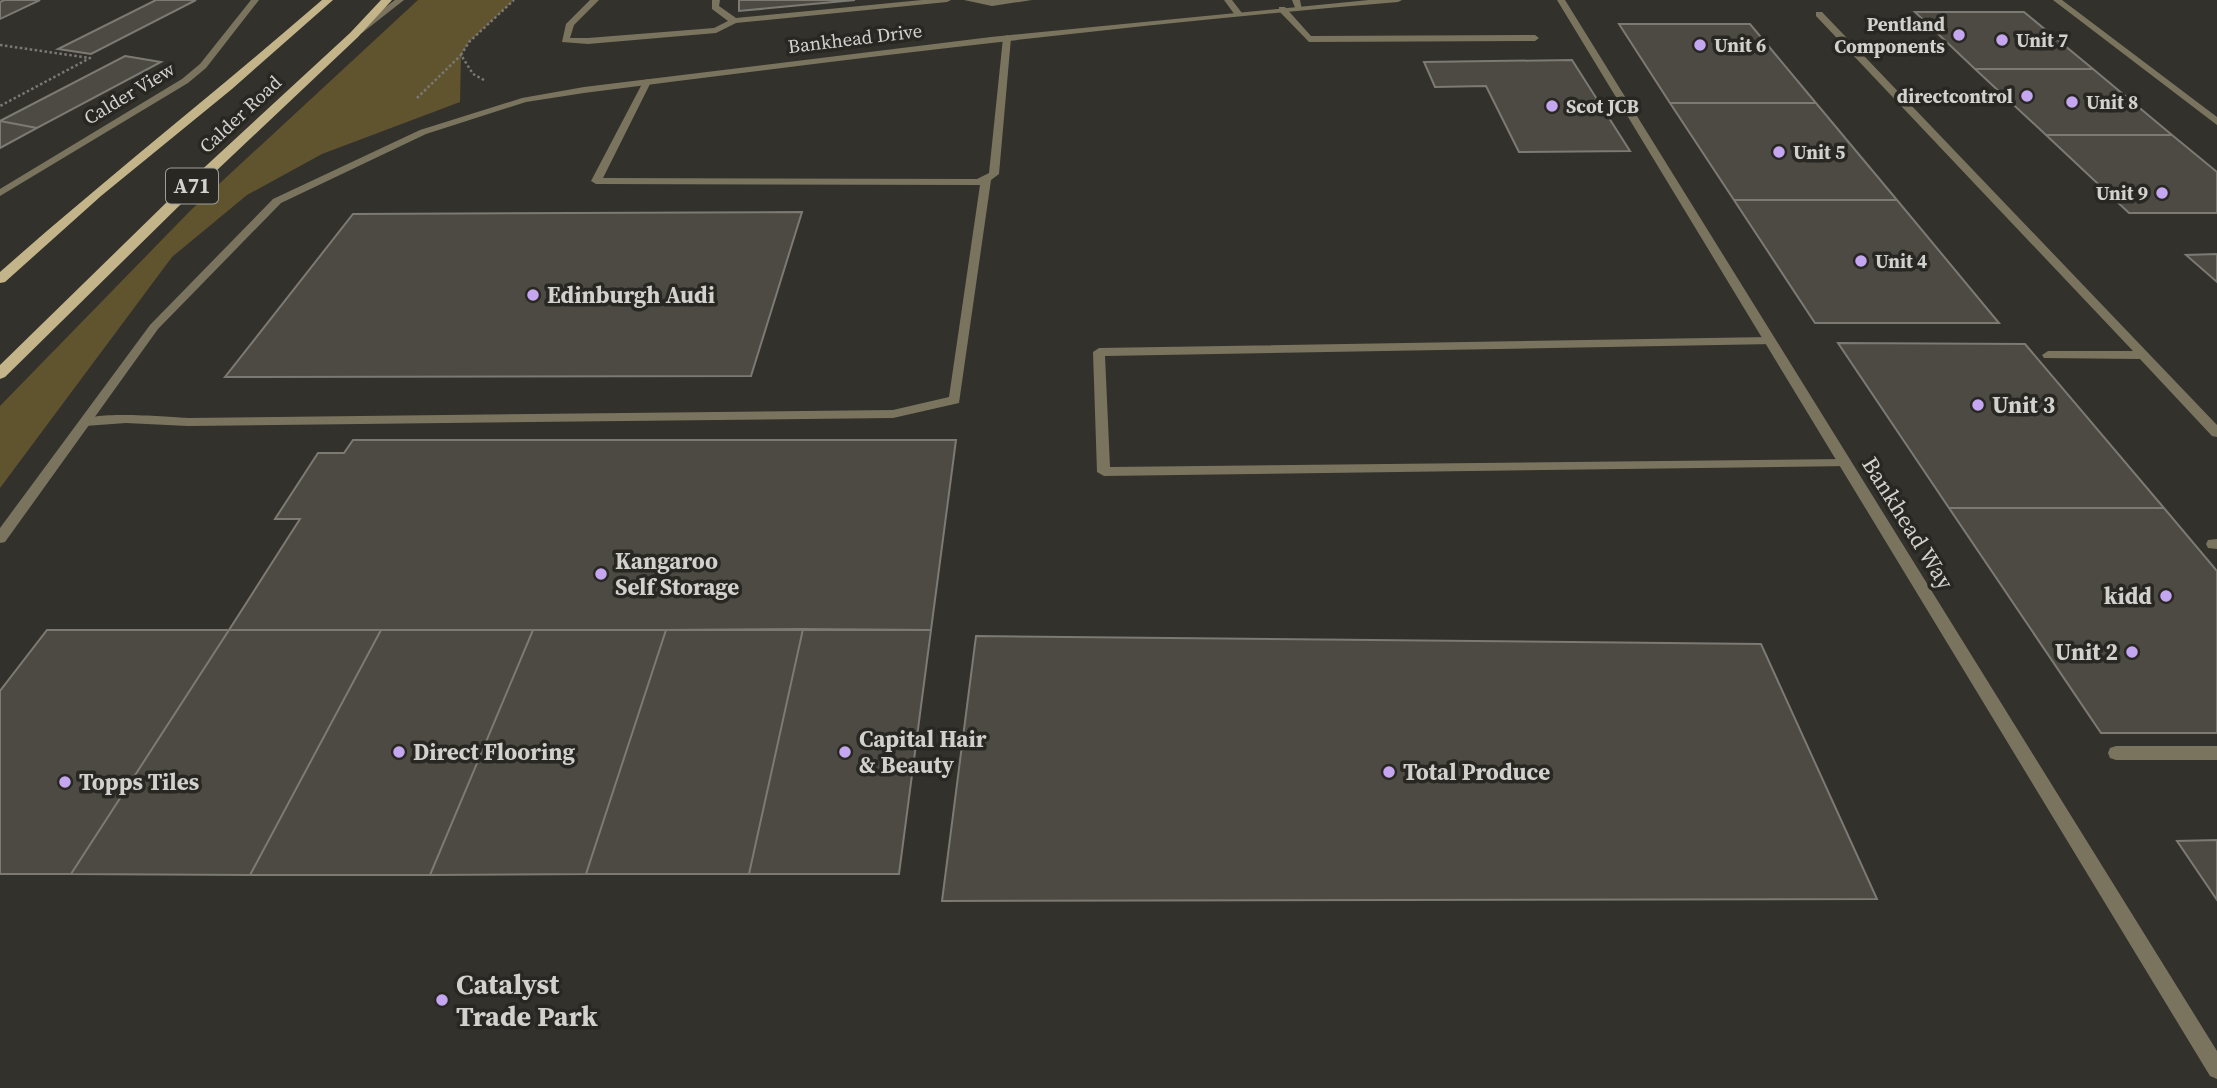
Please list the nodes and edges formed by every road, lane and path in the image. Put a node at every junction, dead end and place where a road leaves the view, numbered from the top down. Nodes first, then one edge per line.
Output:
1 (255, 0) edge
2 (328, 0) edge
3 (387, 0) edge
4 (400, 0) edge
5 (514, 0) edge
6 (595, 0) edge
7 (716, 0) edge
8 (947, 0) edge
9 (968, 0) edge
10 (1028, 0) edge
11 (1228, 0) edge
12 (1398, 0) edge
13 (1561, 0) edge
14 (2057, 0) edge
15 (1297, 4) edge
16 (1282, 9) junction
17 (1238, 13) junction
18 (1819, 14) dead end
19 (734, 21) junction
20 (354, 35) junction
21 (1007, 38) junction
22 (1535, 38) dead end
23 (0, 45) edge
24 (647, 82) junction
25 (525, 100) junction
26 (0, 106) edge
27 (2217, 122) edge
28 (986, 178) junction
29 (0, 193) edge
30 (0, 279) edge
31 (1770, 341) junction
32 (2048, 355) dead end
33 (2142, 355) junction
34 (0, 374) edge
35 (85, 422) junction
36 (2217, 433) edge
37 (1845, 463) junction
38 (0, 538) edge
39 (2116, 753) dead end
40 (2217, 753) edge
41 (2217, 1069) edge

1 - 29 street, Calder View
2 - 30 main road, Calder Road / A71
3 - 20 main road, Calder Road / A71
4 - 20 street
5 - 25 path
6 - 19 street
7 - 19 street
8 - 19 street
9 - 10 street
11 - 17 street
12 - 15 street, Bankhead Drive
13 - 31 street, Bankhead Way
14 - 27 street
15 - 16 street, Bankhead Drive
16 - 17 street, Bankhead Drive
16 - 22 street
17 - 21 street, Bankhead Drive
18 - 33 street
20 - 34 main road, Calder Road / A71
21 - 24 street, Bankhead Drive
21 - 28 street
23 - 26 path
24 - 25 street, Bankhead Drive
24 - 28 street
25 - 35 street, Bankhead Drive
28 - 35 street
31 - 37 street, Bankhead Way
31 - 37 street
32 - 33 street
33 - 36 street
35 - 38 street
37 - 41 street, Bankhead Way
39 - 40 street

